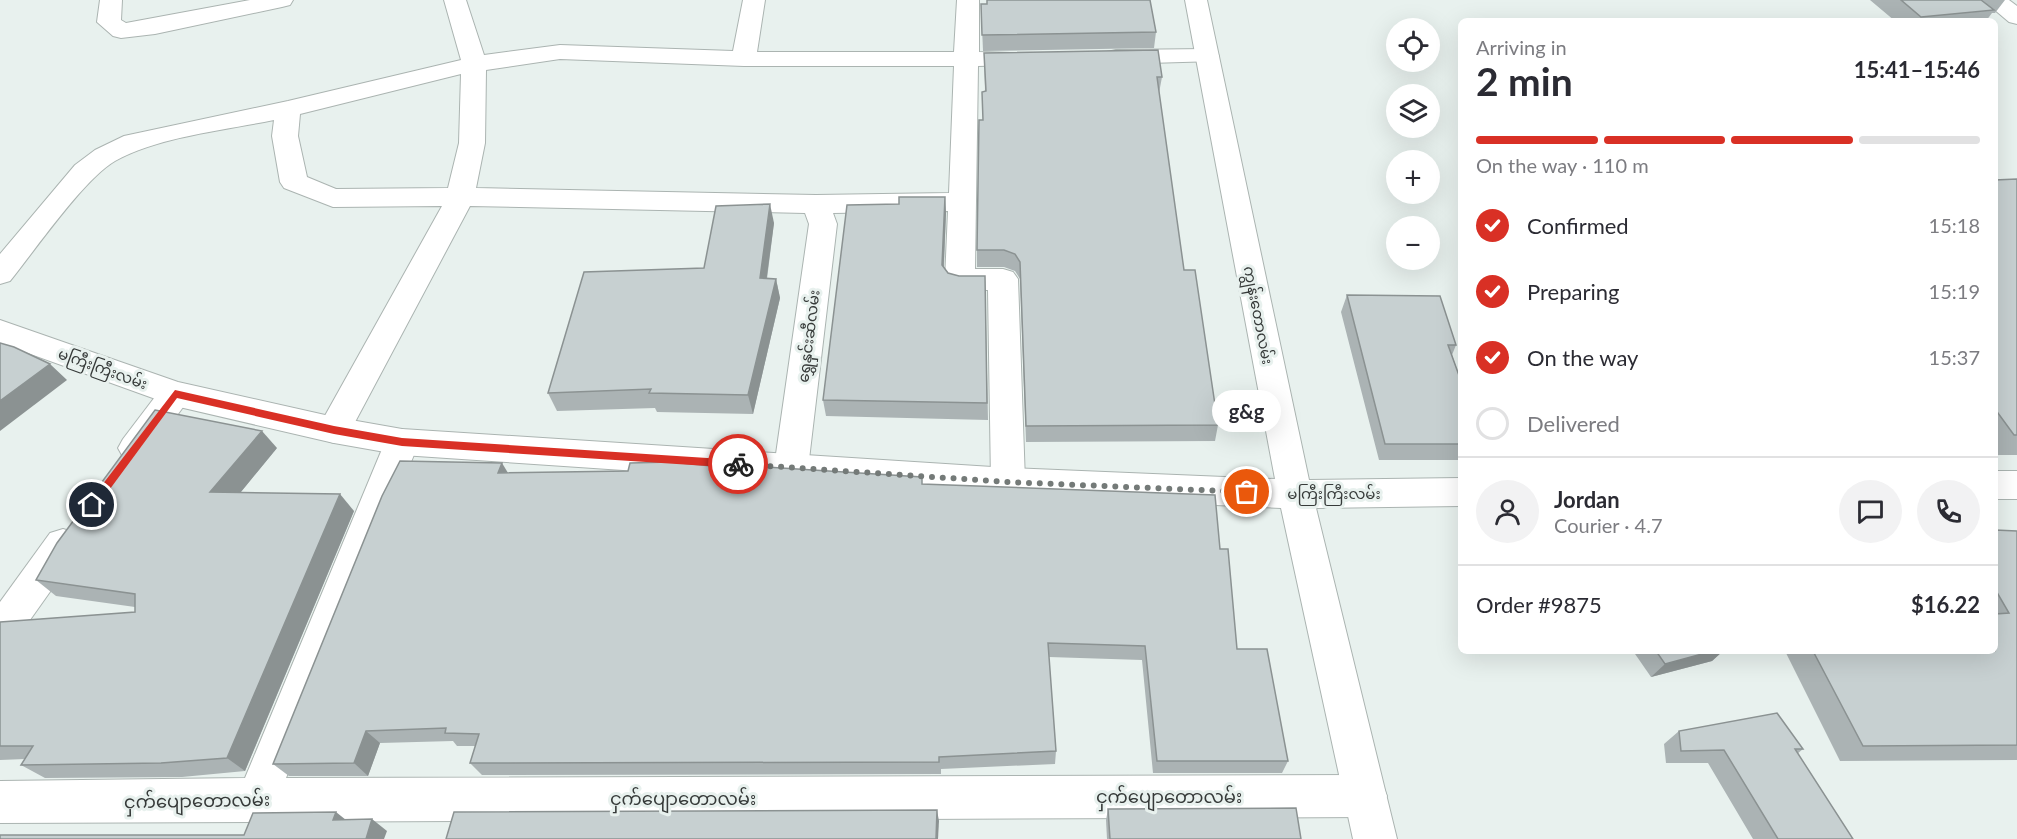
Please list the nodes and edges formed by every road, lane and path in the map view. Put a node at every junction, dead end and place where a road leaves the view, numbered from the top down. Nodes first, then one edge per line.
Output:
1 (111, 0) edge
2 (282, 0) edge
3 (455, 0) edge
4 (754, 0) edge
5 (968, 0) edge
6 (1196, 0) edge
7 (1994, 0) edge
8 (2017, 17) edge
9 (1207, 56) junction
10 (744, 58) junction
11 (1092, 58) edge
12 (1047, 59) edge
13 (966, 60) junction
14 (474, 64) junction
15 (288, 110) junction
16 (460, 197) junction
17 (961, 202) junction
18 (816, 204) junction
19 (0, 274) edge
20 (0, 330) edge
21 (175, 394) junction
22 (334, 430) junction
23 (402, 442) junction
24 (791, 468) junction
25 (113, 477) edge
26 (1008, 482) junction
27 (1998, 485) edge
28 (2017, 485) edge
29 (1458, 492) edge
30 (1295, 494) junction
31 (85, 514) edge
32 (12, 598) edge
33 (0, 632) edge
34 (1366, 796) junction
35 (257, 799) junction
36 (0, 802) edge
37 (1375, 839) edge

1 - 2 street
3 - 14 street
4 - 10 street
5 - 13 street
6 - 9 street, ကျွန်းတောလမ်း
7 - 8 street
9 - 11 street
9 - 30 street, ကျွန်းတောလမ်း
10 - 13 street
10 - 14 street
12 - 13 street
13 - 17 street
14 - 15 street
14 - 16 street
15 - 16 street
15 - 19 street
16 - 18 street
16 - 22 street
17 - 18 street
17 - 26 street
18 - 24 street, ရွှေနှင်းဆီလမ်း
20 - 21 street, မကြီးကြီးလမ်း
21 - 22 street, မကြီးကြီးလမ်း
21 - 25 street
22 - 23 street, မကြီးကြီးလမ်း
23 - 24 street, မကြီးကြီးလမ်း
23 - 35 street
24 - 26 street, မကြီးကြီးလမ်း
26 - 30 street, မကြီးကြီးလမ်း
27 - 28 street
29 - 30 street, မကြီးကြီးလမ်း
30 - 34 street, ကျွန်းတောလမ်း
31 - 32 street
32 - 33 street
34 - 35 street, ငှက်ပျောတောလမ်း
34 - 37 street, ကျွန်းတောလမ်း
35 - 36 street, ငှက်ပျောတောလမ်း

